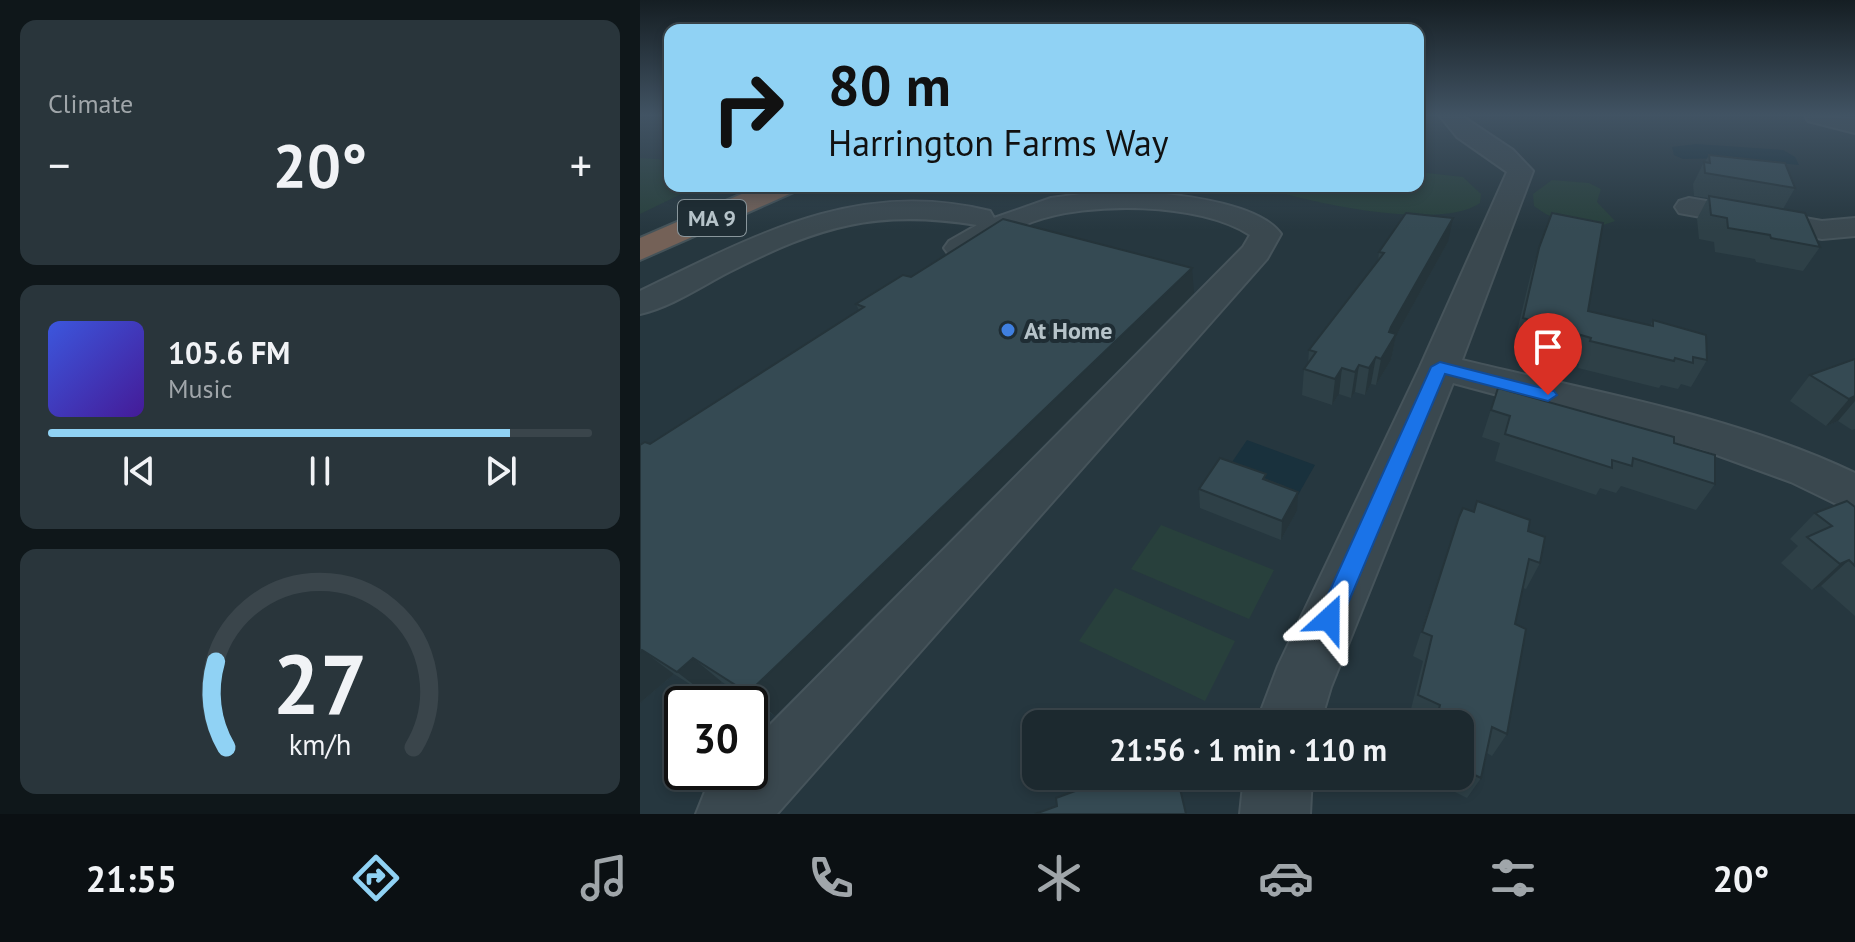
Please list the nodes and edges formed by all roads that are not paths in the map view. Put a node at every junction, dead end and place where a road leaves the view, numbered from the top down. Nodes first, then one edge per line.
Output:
1 (1505, 154) edge
2 (743, 192) edge
3 (770, 192) edge
4 (1009, 192) dead end
5 (1689, 207) dead end
6 (986, 223) junction
7 (1855, 227) edge
8 (1822, 230) junction
9 (640, 235) edge
10 (1855, 243) edge
11 (640, 250) edge
12 (930, 268) edge
13 (640, 304) edge
14 (1440, 367) junction
15 (1855, 494) edge
16 (1293, 710) edge
17 (1277, 790) edge
18 (731, 814) edge
19 (1275, 814) edge

1 - 14 street
2 - 9 highway, MA 9
3 - 11 highway, MA 9
4 - 6 street
5 - 8 street
6 - 12 street
6 - 13 street
6 - 18 street
7 - 8 street
8 - 10 street
14 - 15 street
14 - 16 street
17 - 19 street

